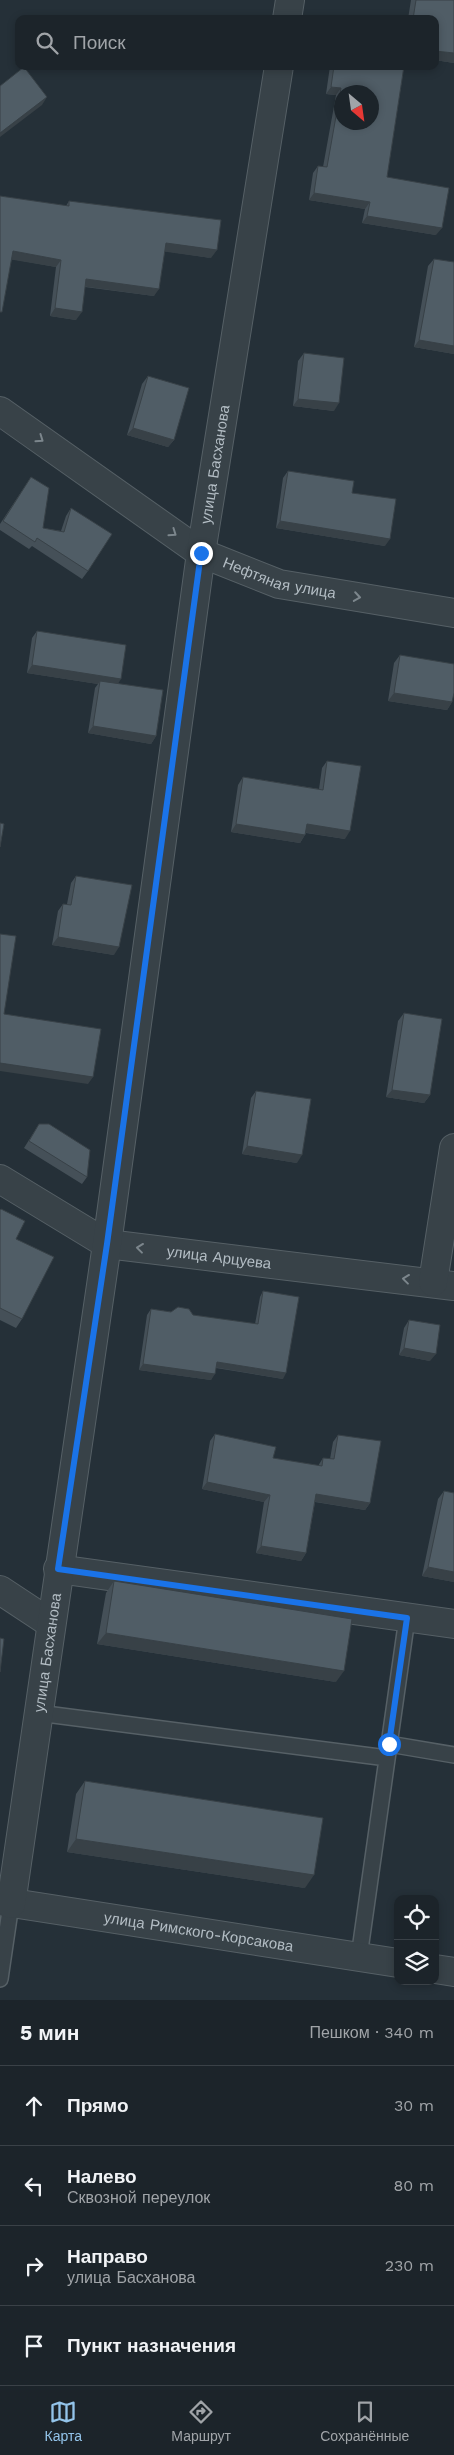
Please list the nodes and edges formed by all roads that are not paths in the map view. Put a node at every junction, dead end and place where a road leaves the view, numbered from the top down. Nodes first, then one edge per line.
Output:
1 (290, 0) edge
2 (288, 15) edge
3 (278, 70) edge
4 (0, 411) edge
5 (201, 553) junction
6 (454, 613) edge
7 (454, 1148) edge
8 (0, 1179) edge
9 (107, 1244) junction
10 (444, 1284) edge
11 (58, 1569) junction
12 (0, 1590) edge
13 (407, 1618) junction
14 (50, 1623) junction
15 (454, 1624) edge
16 (38, 1713) junction
17 (388, 1751) junction
18 (454, 1755) edge
19 (5, 1903) edge
20 (359, 1957) junction
21 (394, 1962) edge
22 (439, 1970) edge
23 (454, 1972) edge
24 (0, 1979) edge

1 - 2 street
3 - 5 street, улица Басханова
4 -> 5 street, Нефтяная улица
5 -> 6 street, Нефтяная улица
5 - 9 street, улица Басханова
7 - 10 street
8 - 9 street, улица Арцуева
10 -> 9 street, улица Арцуева
9 - 11 street, улица Басханова
11 - 13 street
11 - 14 street, улица Басханова
12 - 14 street
13 - 15 street
13 - 17 lane
14 - 16 street, улица Басханова
16 - 17 lane
16 - 19 street, улица Басханова
17 - 18 lane
17 - 20 lane
19 - 20 street, улица Римского-Корсакова
19 - 24 lane
20 - 21 street, улица Римского-Корсакова
22 - 23 street

